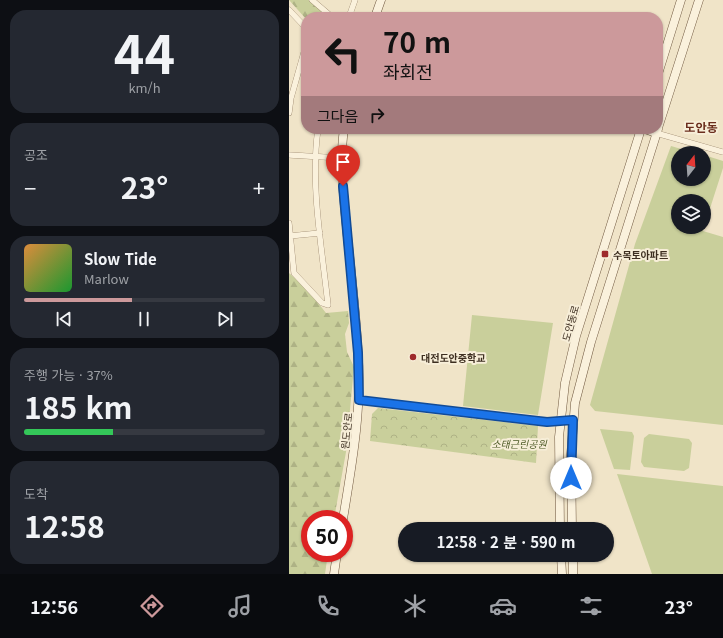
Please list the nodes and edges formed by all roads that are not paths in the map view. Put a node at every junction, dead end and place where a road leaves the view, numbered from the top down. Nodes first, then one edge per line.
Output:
1 (312, 0) edge
2 (355, 0) edge
3 (381, 0) edge
4 (681, 0) edge
5 (699, 0) edge
6 (319, 3) edge
7 (289, 10) edge
8 (327, 12) edge
9 (351, 12) edge
10 (377, 12) edge
11 (301, 23) edge
12 (663, 58) edge
13 (301, 63) edge
14 (663, 111) edge
15 (289, 113) edge
16 (663, 132) edge
17 (317, 134) edge
18 (343, 134) edge
19 (639, 134) edge
20 (656, 134) edge
21 (723, 152) edge
22 (289, 155) edge
23 (315, 158) junction
24 (341, 158) junction
25 (289, 223) edge
26 (320, 233) junction
27 (290, 236) edge
28 (359, 400) junction
29 (573, 420) junction
30 (559, 421) junction
31 (344, 510) edge
32 (560, 522) edge
33 (572, 522) edge
34 (336, 562) edge
35 (561, 562) edge
36 (573, 562) edge
37 (334, 574) edge
38 (562, 574) edge
39 (573, 574) edge

1 - 6 street
2 - 9 street
3 - 10 main road
4 - 12 main road
5 - 14 main road
6 - 8 street
7 - 11 street
13 - 15 street
16 - 21 street
17 - 23 street
18 - 24 main road, 원도안로
19 - 30 main road, 도안동로
20 - 29 main road
22 - 23 street
23 - 24 street
23 - 26 street
24 - 28 main road, 원도안로
25 - 27 street
26 - 27 street
26 - 27 street
28 - 30 street
28 - 31 main road, 원도안로
29 - 30 street
29 - 33 main road
30 - 32 main road, 도안동로
34 - 37 main road
35 - 38 main road
36 - 39 main road

